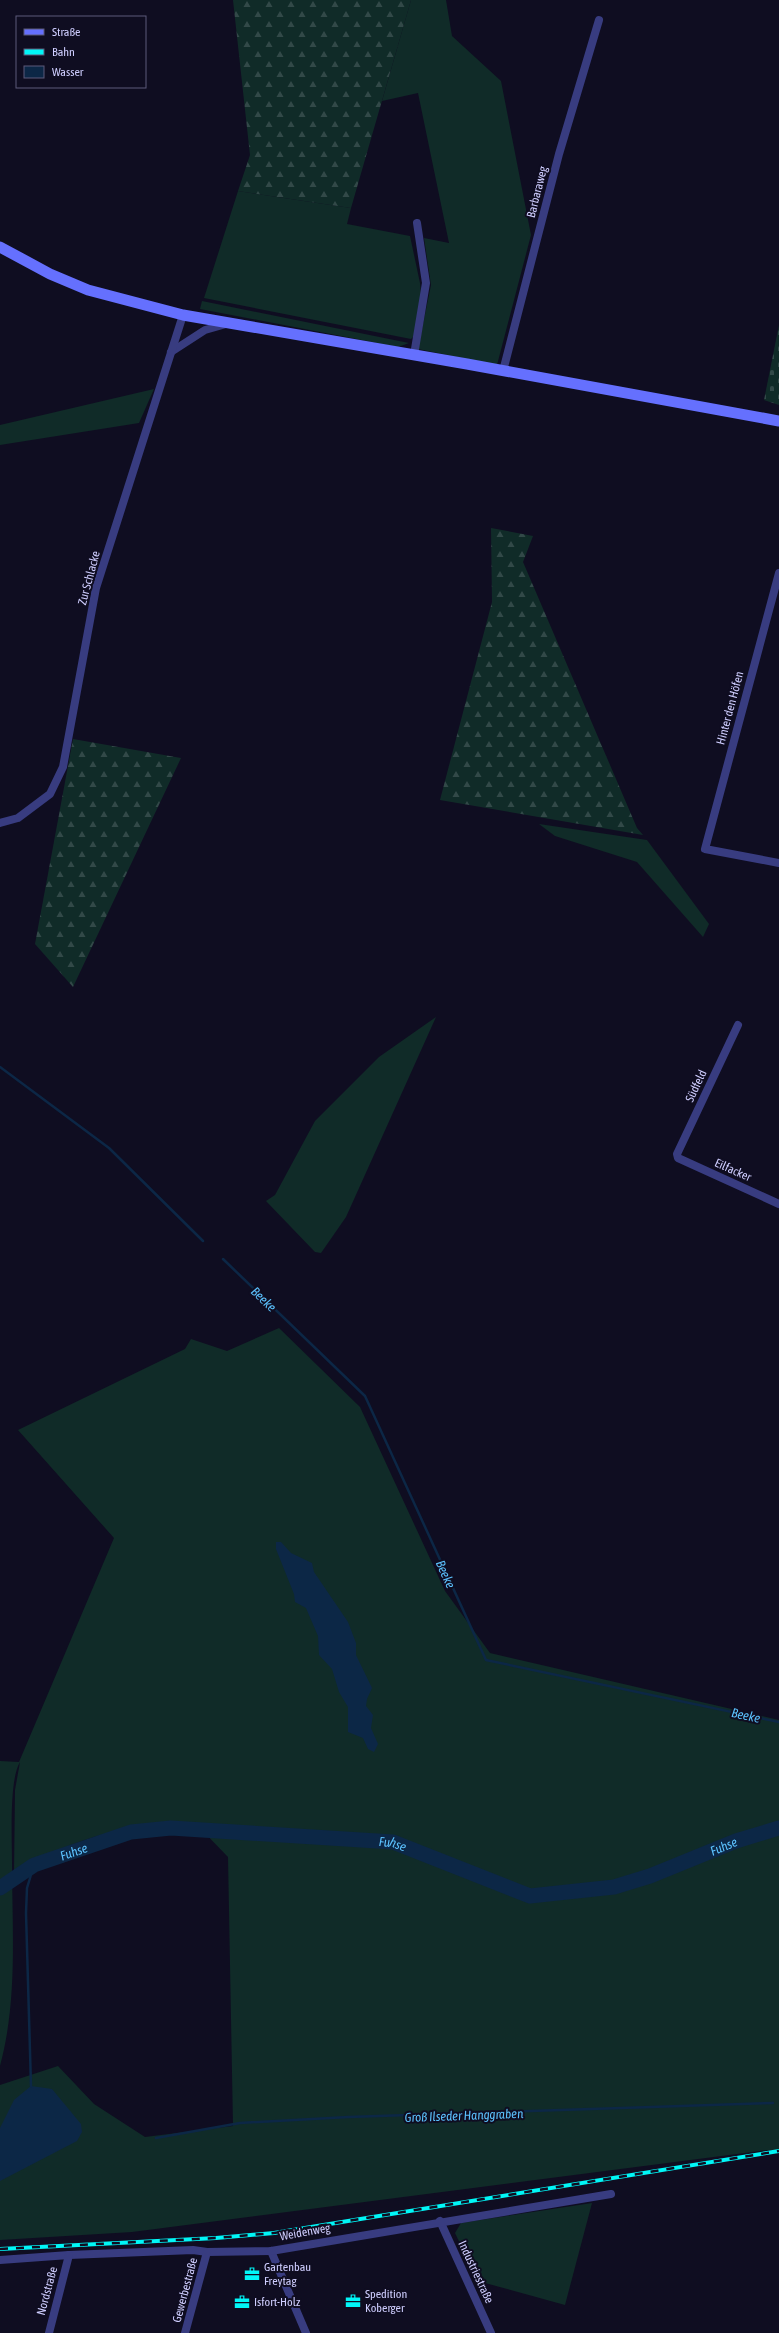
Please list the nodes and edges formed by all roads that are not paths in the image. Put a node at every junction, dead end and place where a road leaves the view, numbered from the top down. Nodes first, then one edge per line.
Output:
1 (599, 20) dead end
2 (417, 223) dead end
3 (0, 247) edge
4 (183, 315) junction
5 (226, 324) junction
6 (171, 352) junction
7 (414, 355) junction
8 (503, 371) junction
9 (779, 421) edge
10 (779, 573) edge
11 (0, 823) edge
12 (779, 863) edge
13 (738, 1025) dead end
14 (678, 1158) joint
15 (779, 1204) edge
16 (611, 2194) dead end
17 (440, 2221) junction
18 (271, 2250) junction
19 (207, 2252) junction
20 (69, 2254) junction
21 (0, 2260) edge
22 (49, 2333) edge
23 (186, 2333) edge
24 (306, 2333) edge
25 (491, 2333) edge

1 - 8 street, Barbaraweg
2 - 7 street
3 - 4 street
4 - 5 street
4 - 6 street, Zur Schlacke
5 - 6 street
5 - 7 street
6 - 11 street, Zur Schlacke
7 - 8 street
8 - 9 street
10 - 12 street, Hinter den Höfen
13 - 14 street, Südfeld
14 - 15 street, Eilfacker
16 - 17 street, Weidenweg
17 - 18 street, Weidenweg
17 - 25 street, Industriestraße
18 - 19 street, Weidenweg
18 - 24 street
19 - 20 street, Weidenweg
19 - 23 street, Gewerbestraße
20 - 21 street, Weidenweg
20 - 22 street, Nordstraße

